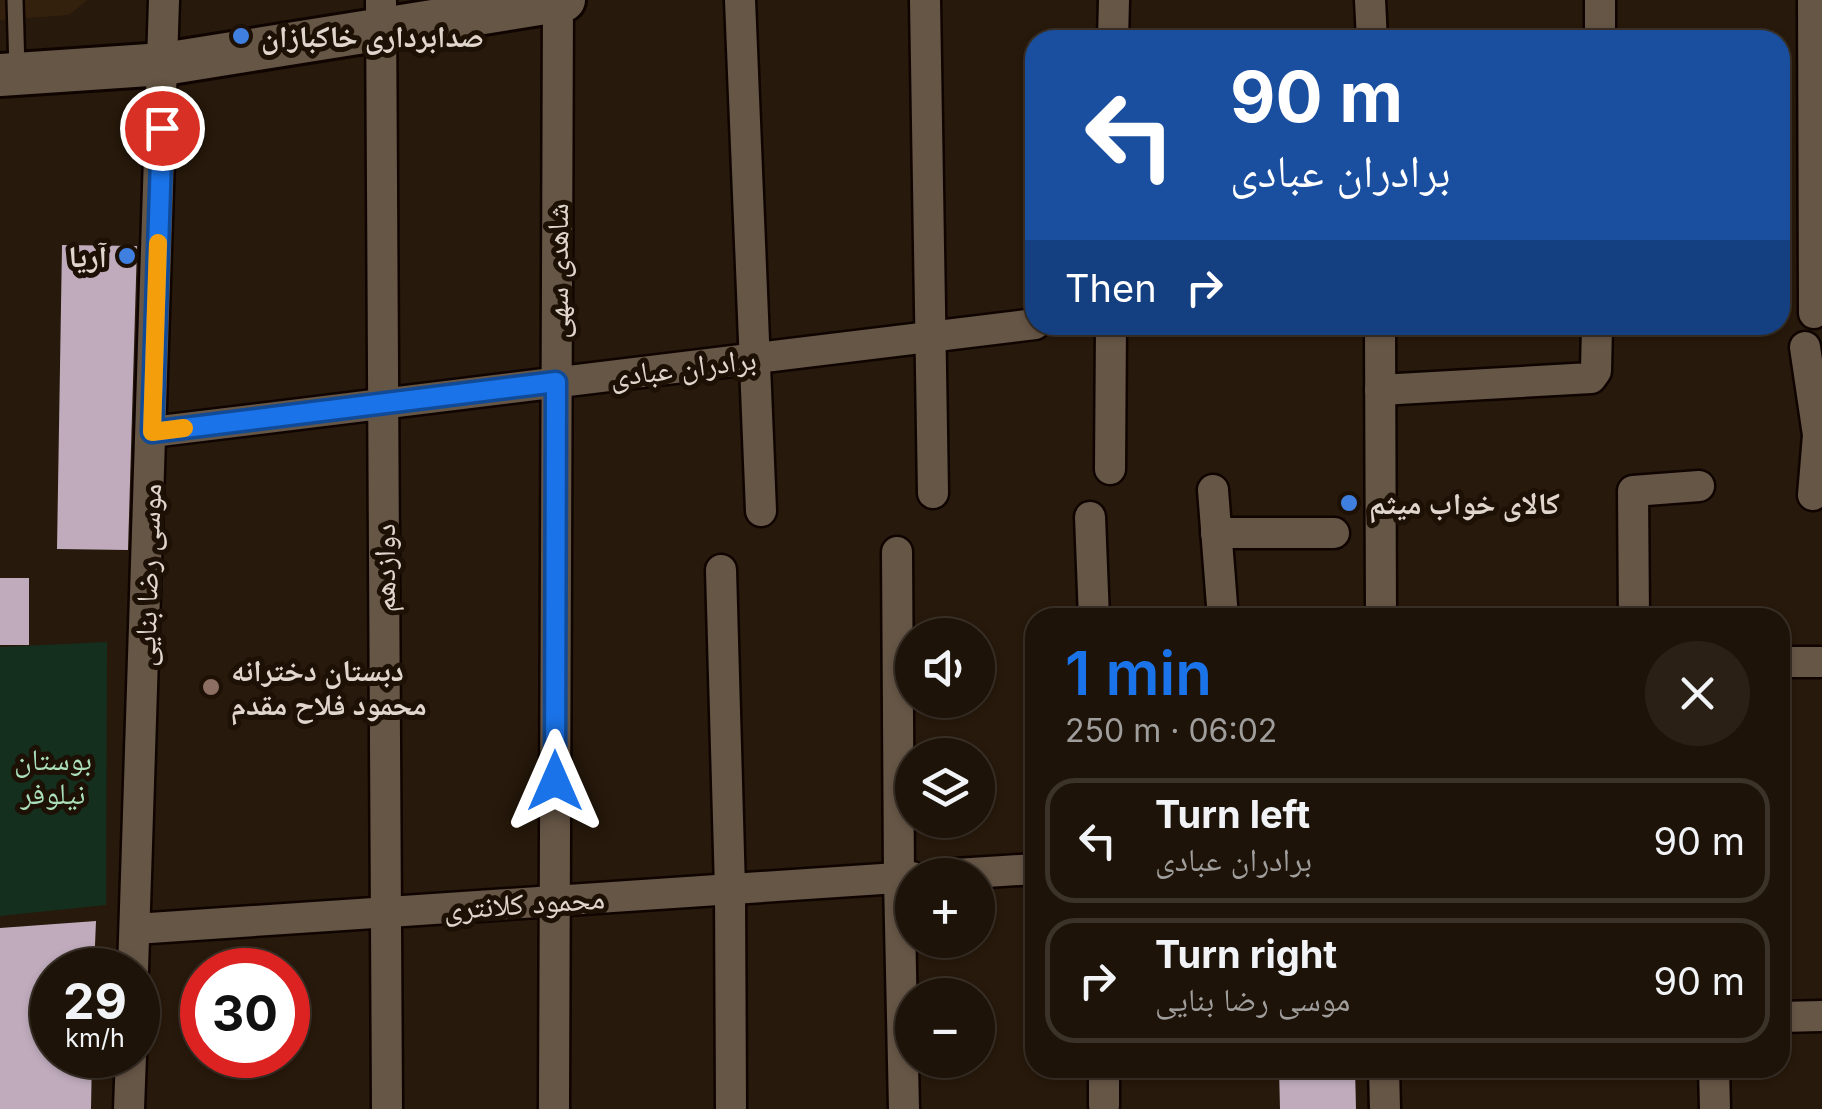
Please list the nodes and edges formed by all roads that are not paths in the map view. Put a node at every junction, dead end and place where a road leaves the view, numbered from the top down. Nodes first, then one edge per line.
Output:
1 (15, 0) edge
2 (164, 0) edge
3 (561, 0) edge
4 (740, 0) edge
5 (925, 0) edge
6 (1114, 0) edge
7 (1370, 0) edge
8 (1600, 0) edge
9 (1813, 0) edge
10 (381, 15) edge
11 (1114, 30) edge
12 (1372, 30) edge
13 (1600, 30) edge
14 (164, 64) junction
15 (8, 74) edge
16 (1814, 313) dead end
17 (1025, 325) edge
18 (930, 335) junction
19 (1111, 335) edge
20 (1380, 335) edge
21 (1597, 335) edge
22 (1805, 347) dead end
23 (756, 358) junction
24 (556, 382) junction
25 (1380, 390) junction
26 (384, 404) junction
27 (152, 432) junction
28 (1820, 435) edge
29 (1110, 470) dead end
30 (1698, 486) dead end
31 (1213, 490) dead end
32 (932, 494) dead end
33 (1813, 495) dead end
34 (761, 511) dead end
35 (1090, 517) dead end
36 (1216, 533) junction
37 (1334, 533) dead end
38 (898, 552) dead end
39 (720, 570) dead end
40 (1094, 608) edge
41 (1222, 608) edge
42 (1381, 608) edge
43 (1634, 608) edge
44 (1790, 662) edge
45 (1822, 662) edge
46 (906, 858) edge
47 (1025, 869) edge
48 (995, 871) edge
49 (895, 878) edge
50 (730, 889) junction
51 (555, 901) junction
52 (386, 912) junction
53 (135, 929) junction
54 (134, 948) edge
55 (905, 958) edge
56 (1822, 1016) edge
57 (1790, 1018) edge
58 (130, 1078) edge
59 (1104, 1078) edge
60 (1384, 1078) edge
61 (1714, 1078) edge
62 (1104, 1104) dead end
63 (129, 1109) edge
64 (387, 1109) edge
65 (554, 1109) edge
66 (732, 1109) edge
67 (904, 1109) edge
68 (1385, 1109) edge
69 (1715, 1109) edge

1 - 15 lane
2 - 14 street, موسی رضا بنایی
3 - 10 main road
3 - 24 street, شاهدی سهی
4 - 23 street
5 - 18 street
6 - 11 street
7 - 12 street
8 - 13 street
9 - 16 street
10 - 14 main road
10 - 26 street, دوازدهم
14 - 15 main road
14 - 27 street, موسی رضا بنایی
17 - 18 street, برادران عبادی
18 - 23 street, برادران عبادی
18 - 32 street
19 - 29 street
20 - 25 street
21 - 25 street
22 - 28 street
23 - 24 street, برادران عبادی
23 - 34 street
24 - 26 street, برادران عبادی
24 - 51 street, شاهدی سهی
25 - 42 street
26 - 27 street, برادران عبادی
26 - 52 street, دوازدهم
27 - 53 street, موسی رضا بنایی
28 - 33 street
30 - 43 street
31 - 36 street
35 - 40 street
36 - 37 street
36 - 41 street
38 - 46 street
39 - 50 street
44 - 45 street
47 - 48 street
49 - 50 street, محمود کلانتری
50 - 51 street, محمود کلانتری
50 - 66 street
51 - 52 street, محمود کلانتری
51 - 65 street, شاهدی سهی
52 - 53 street, محمود کلانتری
52 - 64 street, دوازدهم
53 - 54 street, موسی رضا بنایی
55 - 67 street
56 - 57 street
58 - 63 street
59 - 62 street
60 - 68 street
61 - 69 street

